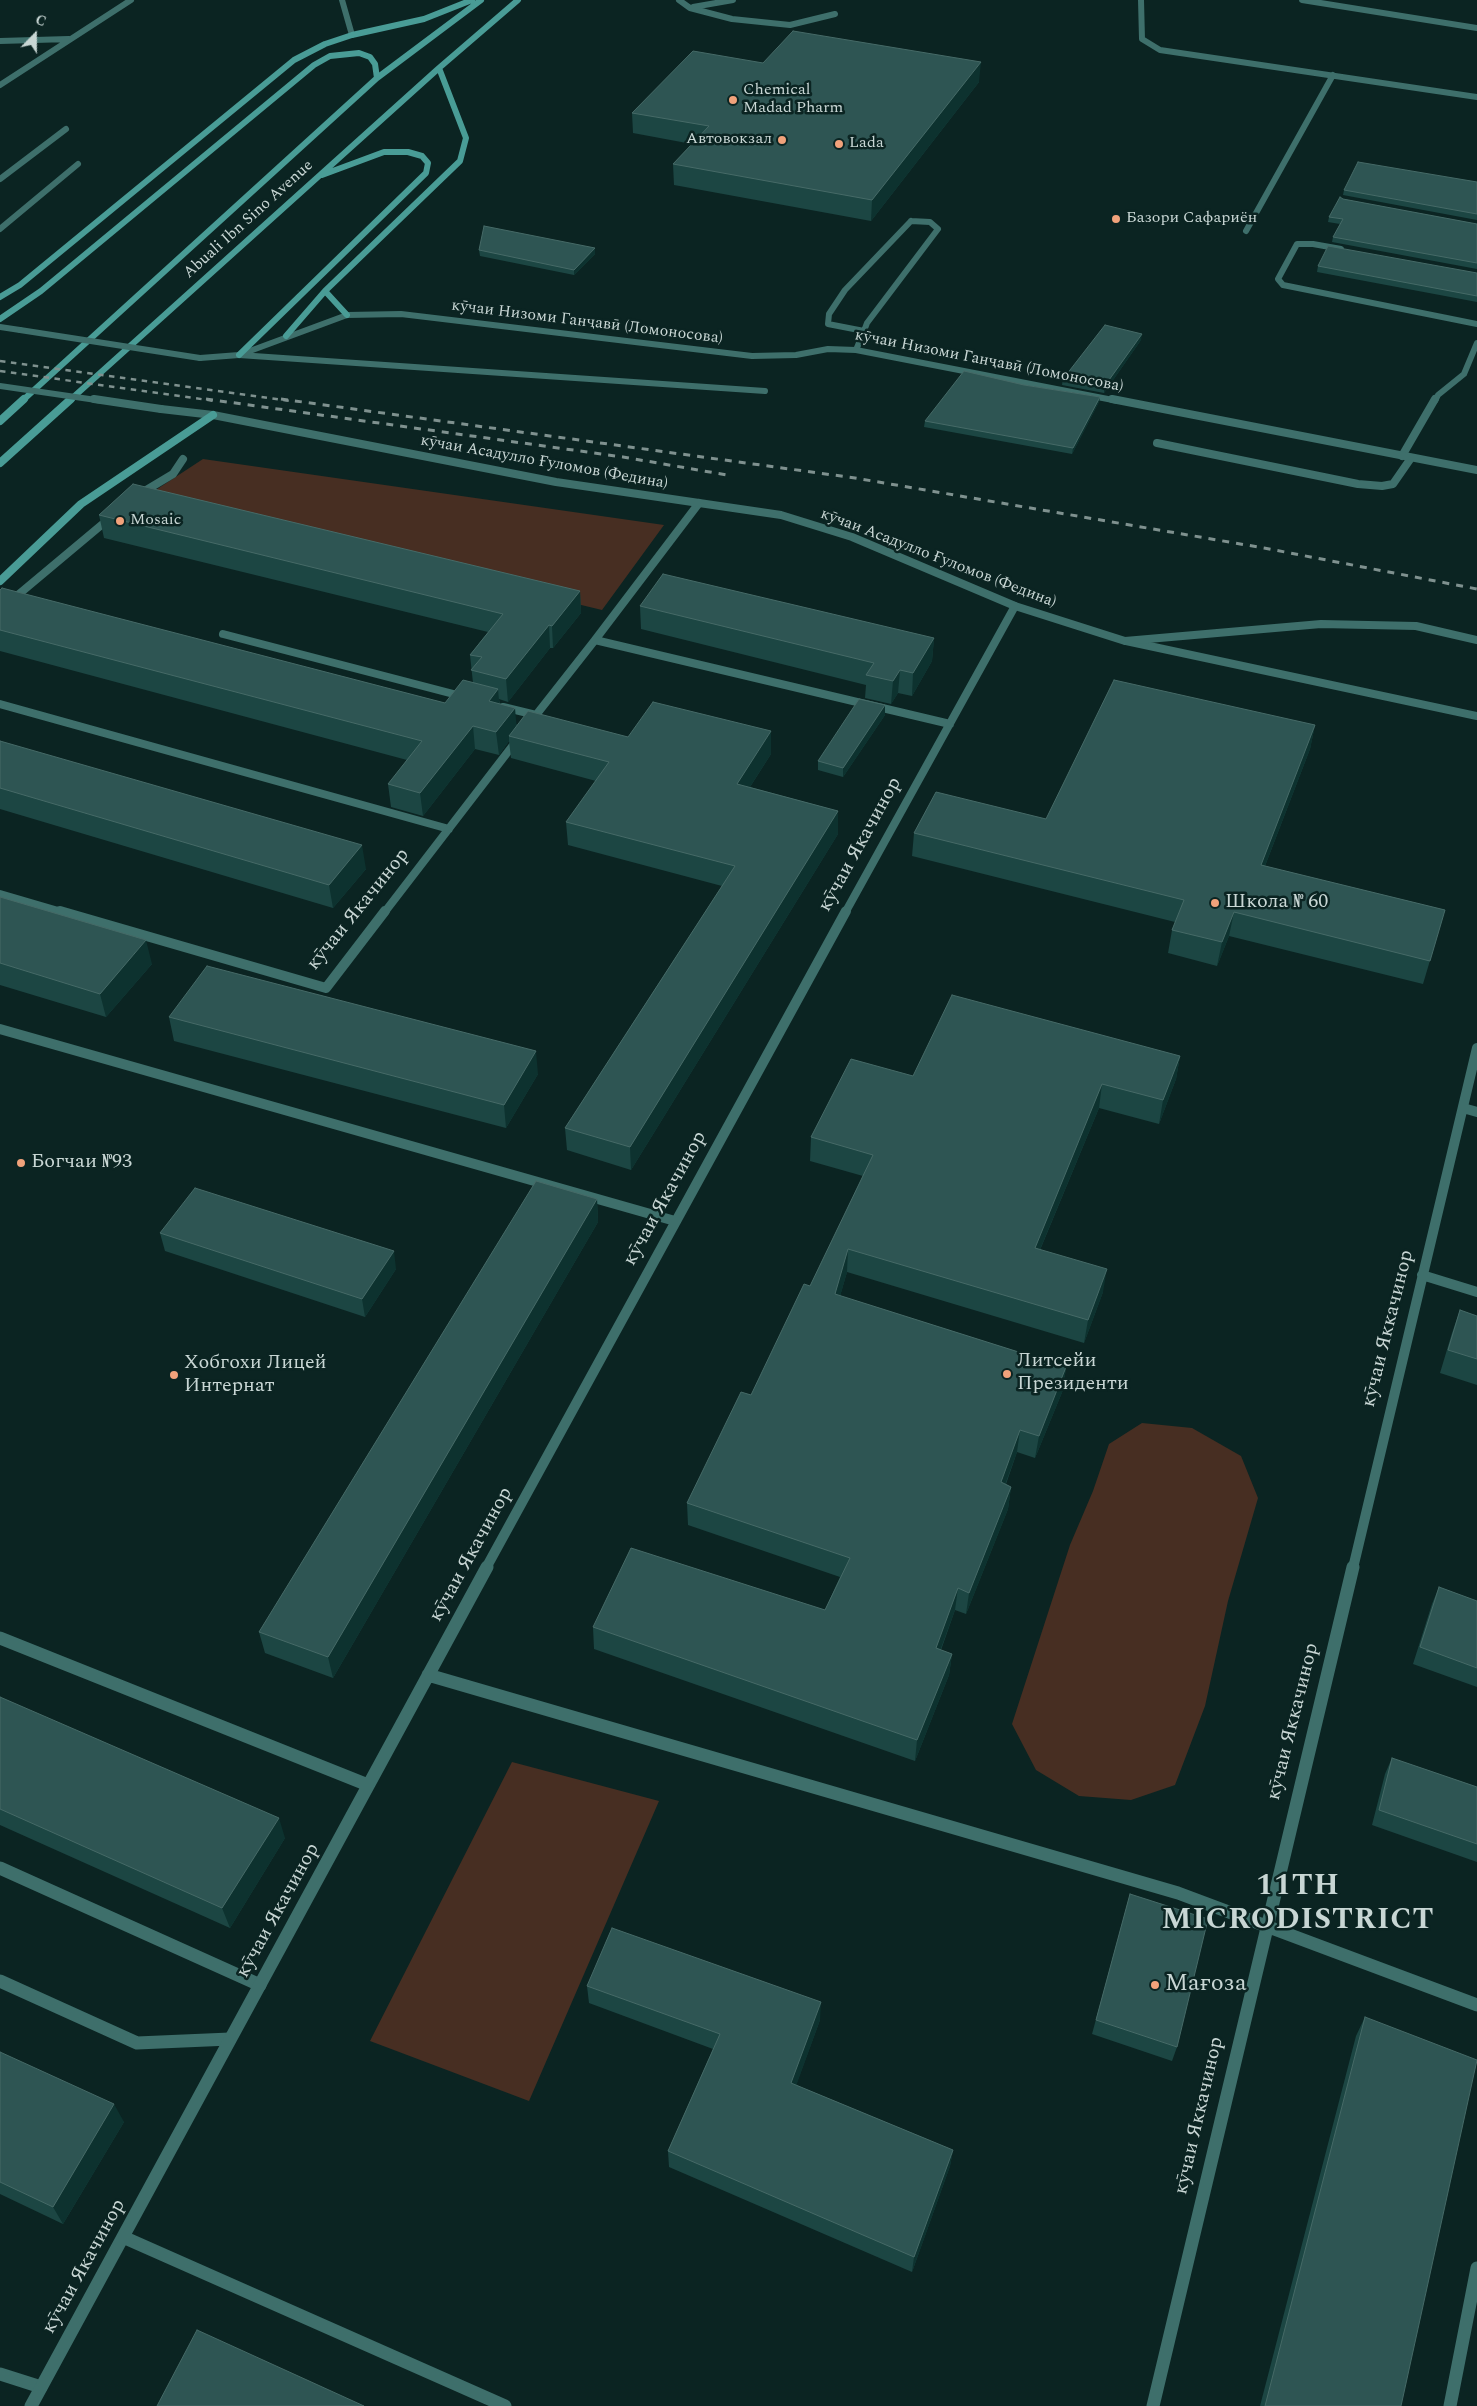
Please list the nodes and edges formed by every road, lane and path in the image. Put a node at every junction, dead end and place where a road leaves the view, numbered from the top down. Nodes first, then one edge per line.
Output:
1 (131, 0) edge
2 (342, 0) edge
3 (472, 0) edge
4 (481, 0) edge
5 (518, 0) edge
6 (679, 0) edge
7 (733, 0) edge
8 (1141, 0) edge
9 (1302, 0) edge
10 (690, 8) junction
11 (835, 14) dead end
12 (1477, 28) edge
13 (352, 35) junction
14 (69, 39) junction
15 (0, 40) edge
16 (439, 68) junction
17 (1334, 75) junction
18 (377, 78) junction
19 (0, 85) edge
20 (1477, 97) edge
21 (66, 129) dead end
22 (78, 164) dead end
23 (317, 178) junction
24 (0, 179) edge
25 (0, 229) edge
26 (1246, 231) dead end
27 (1352, 251) edge
28 (325, 291) junction
29 (0, 297) edge
30 (347, 315) junction
31 (0, 319) edge
32 (1477, 324) edge
33 (0, 327) edge
34 (864, 331) junction
35 (286, 336) junction
36 (1477, 343) edge
37 (856, 350) junction
38 (239, 355) junction
39 (0, 386) edge
40 (765, 391) dead end
41 (213, 415) junction
42 (0, 421) edge
43 (1157, 443) dead end
44 (1402, 456) junction
45 (183, 458) dead end
46 (1410, 458) junction
47 (0, 463) edge
48 (1477, 470) edge
49 (135, 498) edge
50 (698, 503) junction
51 (119, 510) edge
52 (0, 581) edge
53 (1015, 606) junction
54 (0, 610) edge
55 (223, 634) dead end
56 (595, 640) junction
57 (1477, 640) edge
58 (1125, 641) junction
59 (470, 698) edge
60 (0, 704) edge
61 (498, 706) edge
62 (536, 715) junction
63 (1477, 716) edge
64 (950, 724) junction
65 (449, 829) junction
66 (0, 894) edge
67 (0, 1029) edge
68 (1477, 1048) edge
69 (1463, 1108) junction
70 (1477, 1112) edge
71 (675, 1220) junction
72 (1422, 1276) junction
73 (1477, 1292) edge
74 (0, 1638) edge
75 (428, 1675) junction
76 (368, 1785) junction
77 (0, 1868) edge
78 (1266, 1926) junction
79 (0, 1981) edge
80 (260, 1984) junction
81 (1477, 2005) edge
82 (230, 2039) junction
83 (123, 2237) junction
84 (1477, 2268) edge
85 (0, 2374) edge
86 (41, 2387) junction
87 (31, 2406) edge
88 (505, 2406) edge
89 (1153, 2406) edge
90 (1450, 2406) edge

1 - 14 street
2 - 13 street
3 - 13 main road
4 - 18 main road, Abuali Ibn Sino Avenue
5 - 16 main road, Abuali Ibn Sino Avenue
6 - 10 street
7 - 10 street
8 - 17 street
9 - 12 street
10 - 11 street
13 - 29 main road
14 - 15 street
14 - 19 street
16 - 23 main road, Abuali Ibn Sino Avenue
16 - 28 main road
17 - 20 street
17 - 26 street
18 - 31 main road
18 - 42 main road, Abuali Ibn Sino Avenue
21 - 24 street
22 - 25 street
23 - 38 main road
23 - 47 main road, Abuali Ibn Sino Avenue
27 - 32 street
28 - 30 main road
28 - 35 main road
30 - 35 street, кӯчаи Низоми Ганҷавӣ (Ломоносова)
30 - 37 street, кӯчаи Низоми Ганҷавӣ (Ломоносова)
33 - 38 street, bridge
34 - 34 street
34 - 37 street
35 - 38 street, кӯчаи Низоми Ганҷавӣ (Ломоносова)
36 - 44 street
37 - 44 street, кӯчаи Низоми Ганҷавӣ (Ломоносова)
38 - 40 street
39 - 41 street, кӯчаи Асадулло Ғуломов (Федина), bridge
41 - 50 street, кӯчаи Асадулло Ғуломов (Федина)
41 - 52 main road
43 - 46 street
44 - 46 street, кӯчаи Низоми Ганҷавӣ (Ломоносова)
45 - 49 street
46 - 48 street, кӯчаи Низоми Ганҷавӣ (Ломоносова)
50 - 53 street, кӯчаи Асадулло Ғуломов (Федина)
50 - 56 street, кӯчаи Якачинор
51 - 54 street
53 - 58 street, кӯчаи Асадулло Ғуломов (Федина)
53 - 64 street, кӯчаи Якачинор
55 - 59 street
56 - 62 street, кӯчаи Якачинор
56 - 64 street
57 - 58 street, кӯчаи Асадулло Ғуломов (Федина)
58 - 63 street
60 - 65 street
61 - 62 street
62 - 65 street, кӯчаи Якачинор
64 - 71 street, кӯчаи Якачинор
65 - 66 street, кӯчаи Якачинор
67 - 71 street
68 - 69 street, кӯчаи Яккачинор
69 - 70 street
69 - 72 street, кӯчаи Яккачинор
71 - 75 street, кӯчаи Якачинор
72 - 73 street
72 - 78 street, кӯчаи Яккачинор
74 - 76 street
75 - 76 street, кӯчаи Якачинор
75 - 78 street
76 - 80 street, кӯчаи Якачинор
77 - 80 street
78 - 81 street
78 - 89 street, кӯчаи Яккачинор
79 - 82 street
80 - 82 street, кӯчаи Якачинор
82 - 83 street, кӯчаи Якачинор
83 - 86 street, кӯчаи Якачинор
83 - 88 street
84 - 90 street
85 - 86 street
86 - 87 street, кӯчаи Якачинор

